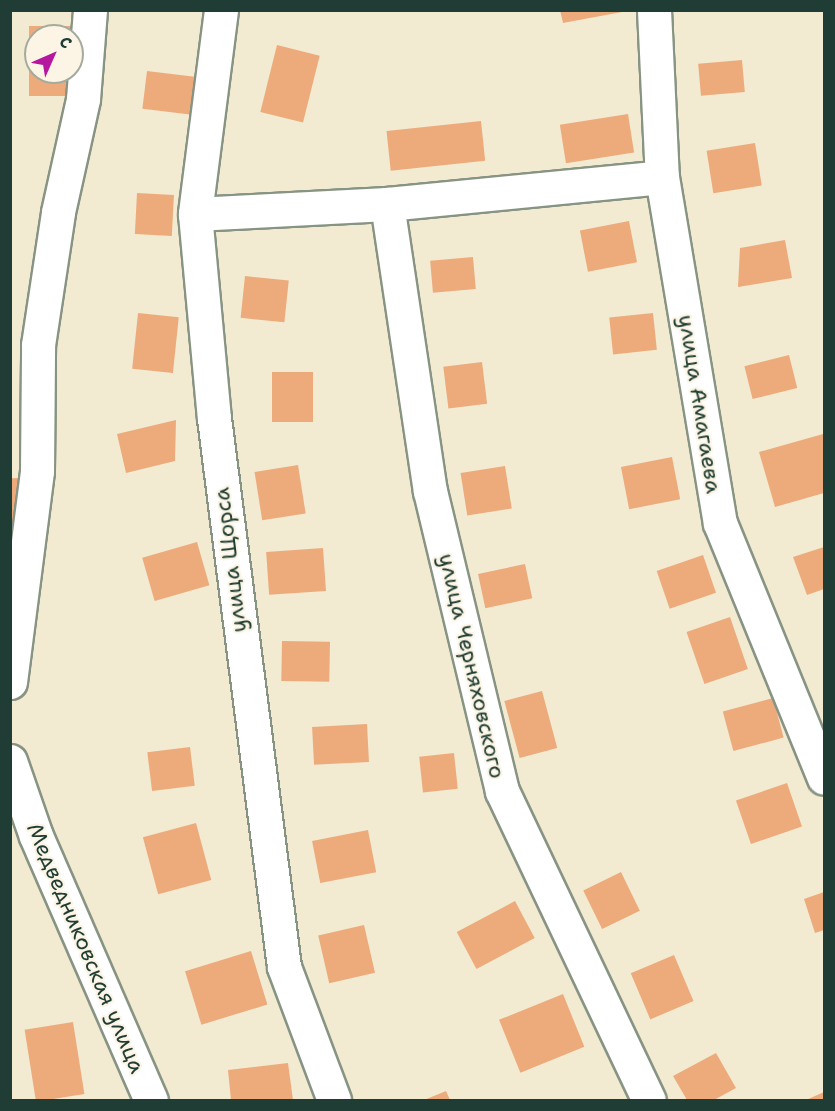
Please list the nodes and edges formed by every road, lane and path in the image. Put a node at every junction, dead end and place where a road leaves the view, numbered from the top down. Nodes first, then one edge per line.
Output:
1 (90, 10) edge
2 (221, 10) edge
3 (654, 10) edge
4 (662, 177) junction
5 (387, 204) junction
6 (195, 214) junction
7 (10, 682) edge
8 (10, 761) edge
9 (825, 778) edge
10 (151, 1101) edge
11 (334, 1101) edge
12 (649, 1101) edge

1 - 7 street
2 - 6 street, улица Щорса
3 - 4 street, улица Амагаева
4 - 5 street
4 - 9 street, улица Амагаева
5 - 6 street
5 - 12 street, улица Черняховского
6 - 11 street, улица Щорса
8 - 10 street, Медведниковская улица

